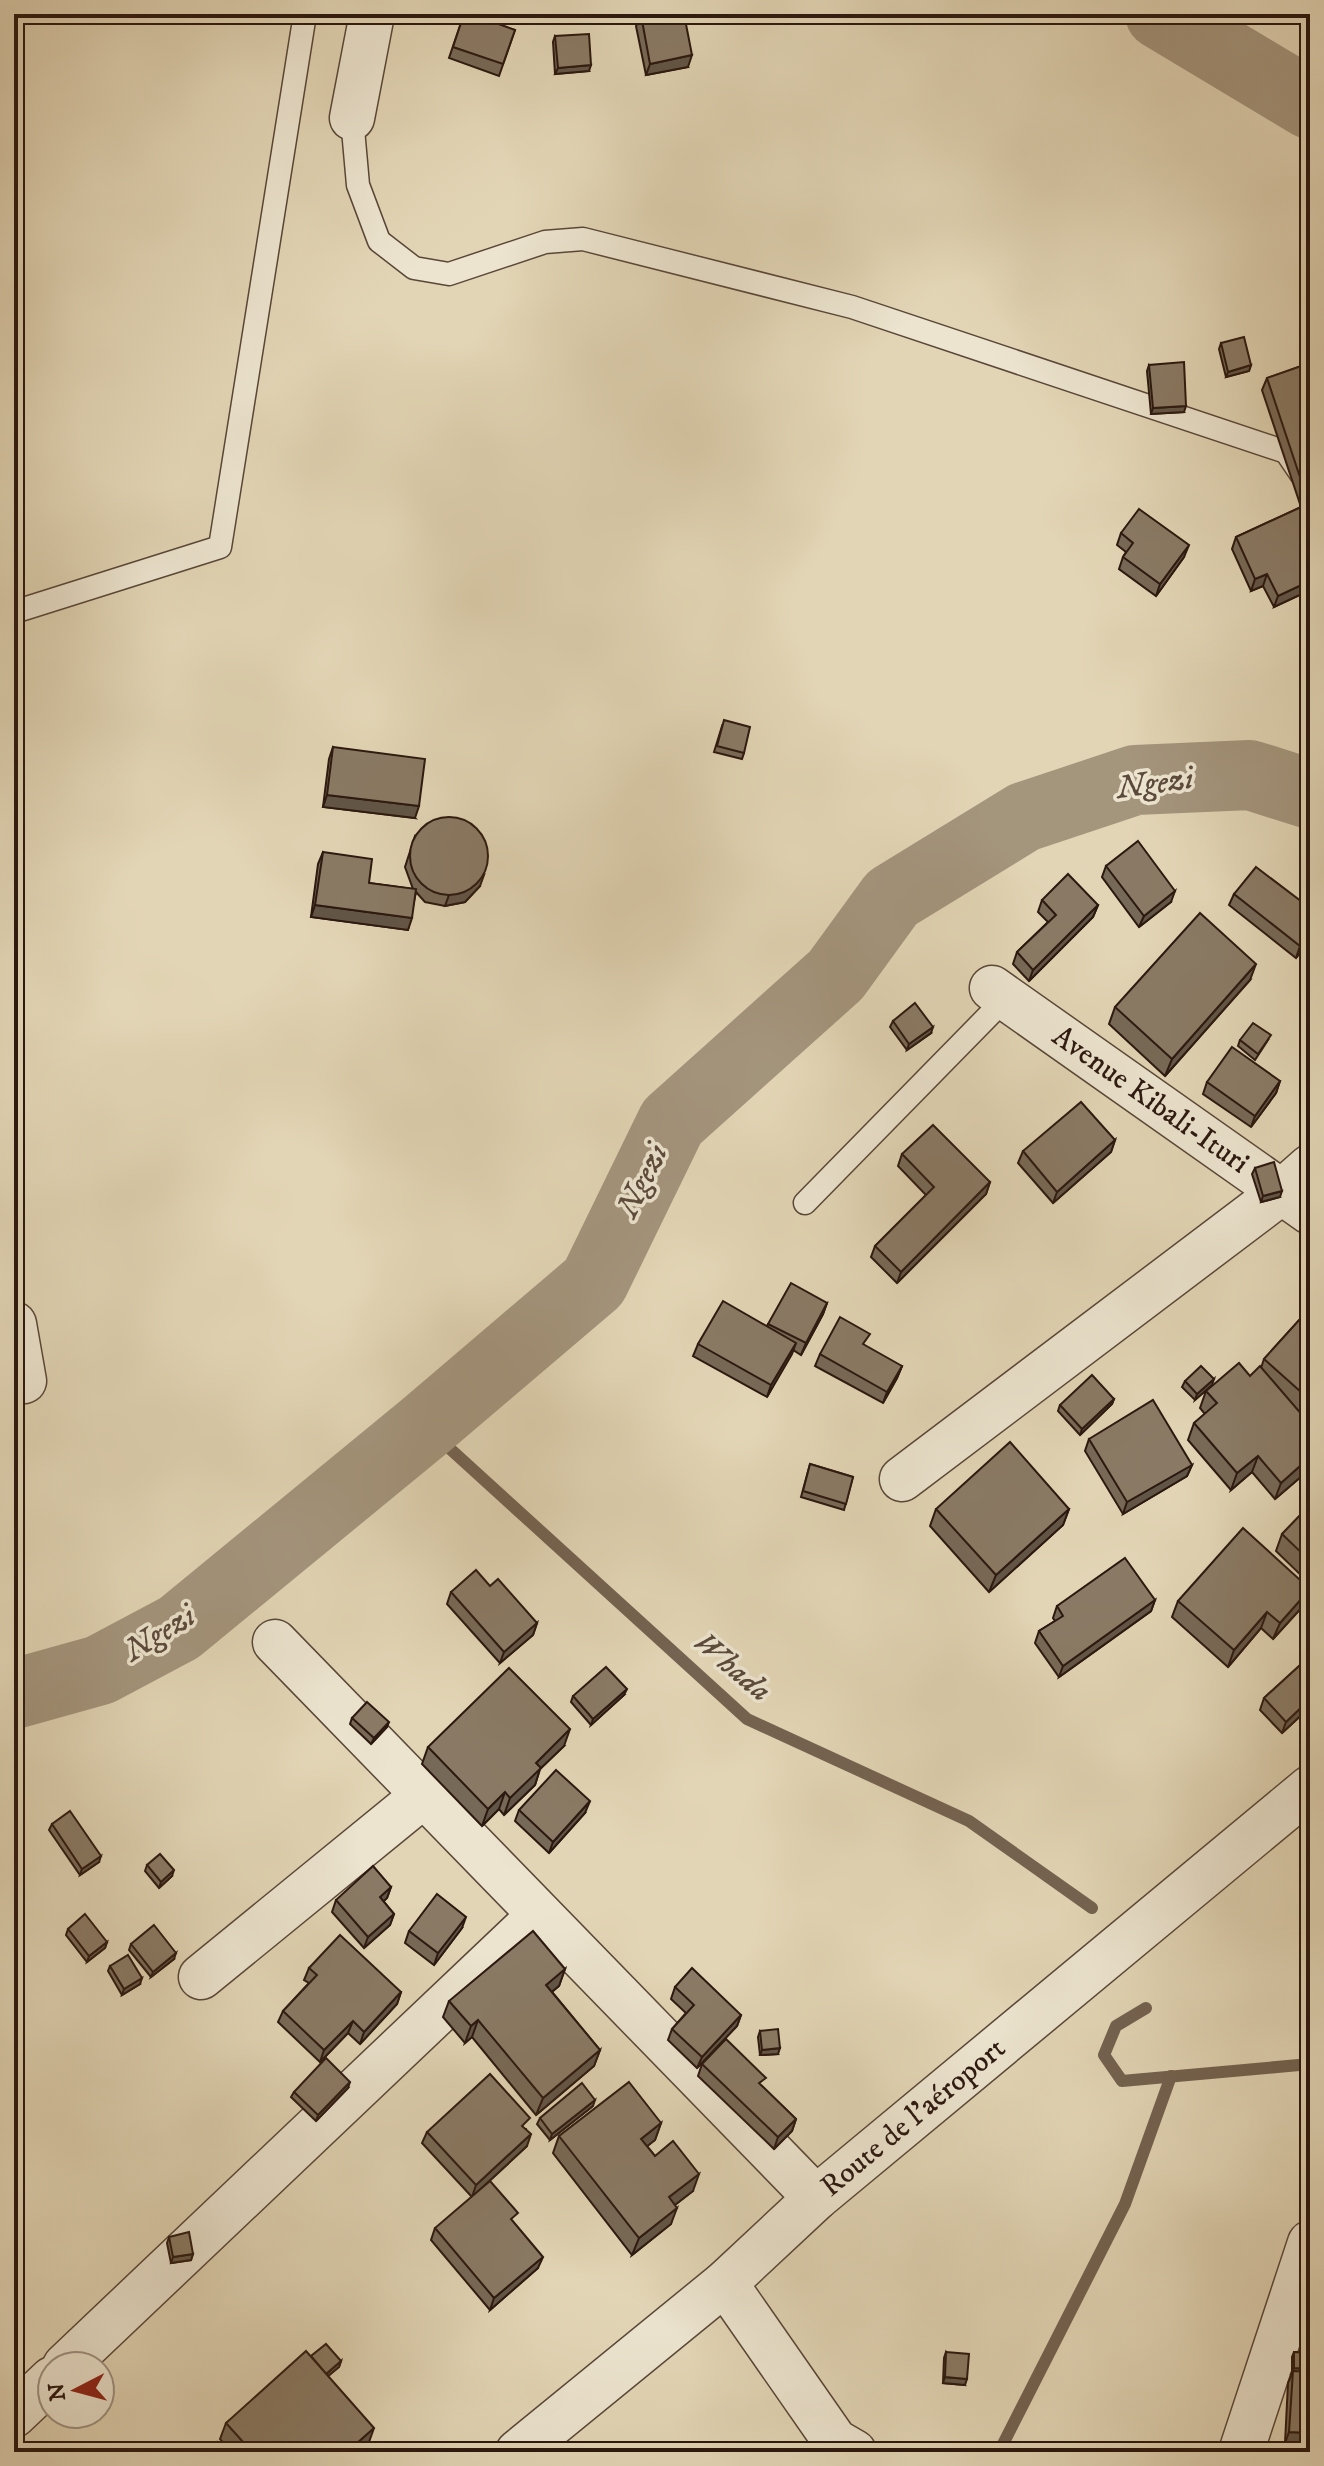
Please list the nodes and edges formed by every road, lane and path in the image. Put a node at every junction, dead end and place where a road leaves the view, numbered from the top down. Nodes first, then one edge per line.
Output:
1 (305, 14) edge
2 (372, 14) edge
3 (352, 118) joint
4 (1310, 473) edge
5 (14, 612) edge
6 (999, 993) joint
7 (1301, 1190) edge
8 (805, 1203) dead end
9 (14, 1324) edge
10 (24, 1381) dead end
11 (902, 1479) dead end
12 (275, 1642) dead end
13 (1310, 1788) edge
14 (424, 1795) junction
15 (540, 1915) junction
16 (201, 1977) dead end
17 (816, 2198) junction
18 (1310, 2243) edge
19 (725, 2283) junction
20 (82, 2350) edge
21 (36, 2394) edge
22 (14, 2415) edge
23 (518, 2452) edge
24 (854, 2452) edge
25 (1241, 2452) edge

1 - 5 lane
2 - 3 street
3 - 4 lane
6 - 7 street, Avenue Kibali-Ituri
6 - 8 lane
7 - 11 street
9 - 10 street
12 - 14 street
13 - 17 street, Route de l'aéroport
14 - 15 street
14 - 16 street
15 - 17 street
15 - 20 street
17 - 19 street, Route de l'aéroport
18 - 25 street
19 - 23 street, Route de l'aéroport
19 - 24 street
21 - 22 street

